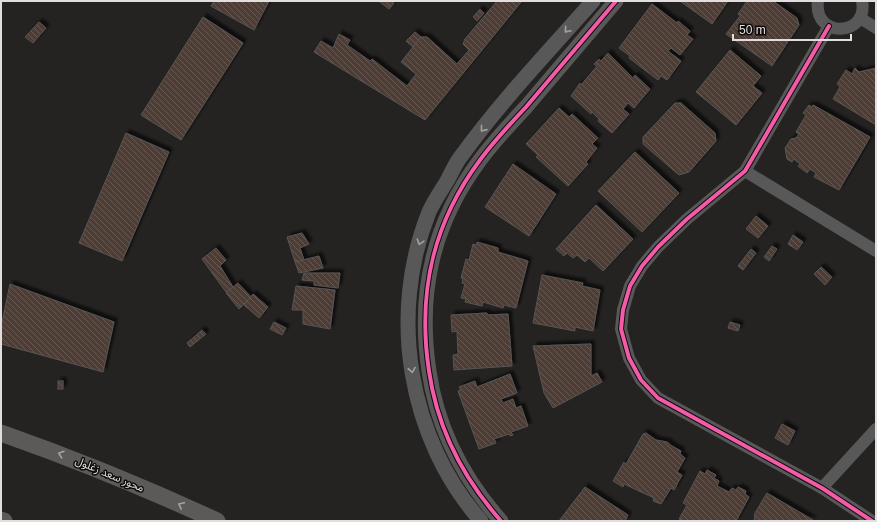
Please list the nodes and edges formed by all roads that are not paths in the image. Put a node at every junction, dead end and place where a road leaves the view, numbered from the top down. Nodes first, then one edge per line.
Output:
1 (593, 1) edge
2 (616, 1) edge
3 (818, 1) edge
4 (862, 1) edge
5 (860, 18) junction
6 (828, 26) junction
7 (876, 28) edge
8 (746, 171) junction
9 (876, 251) edge
10 (876, 429) edge
11 (1, 433) edge
12 (822, 488) junction
13 (1, 520) edge
14 (4, 521) edge
15 (217, 521) edge
16 (481, 521) edge
17 (501, 521) edge
18 (872, 521) edge

1 -> 16 street
2 - 17 street
3 - 6 street
4 - 5 street
5 - 6 street
5 - 7 street
6 - 8 street
8 - 9 street
8 - 12 street
10 - 12 street
15 -> 11 main road, محور سعد زغلول
12 - 18 street
13 - 14 main road

